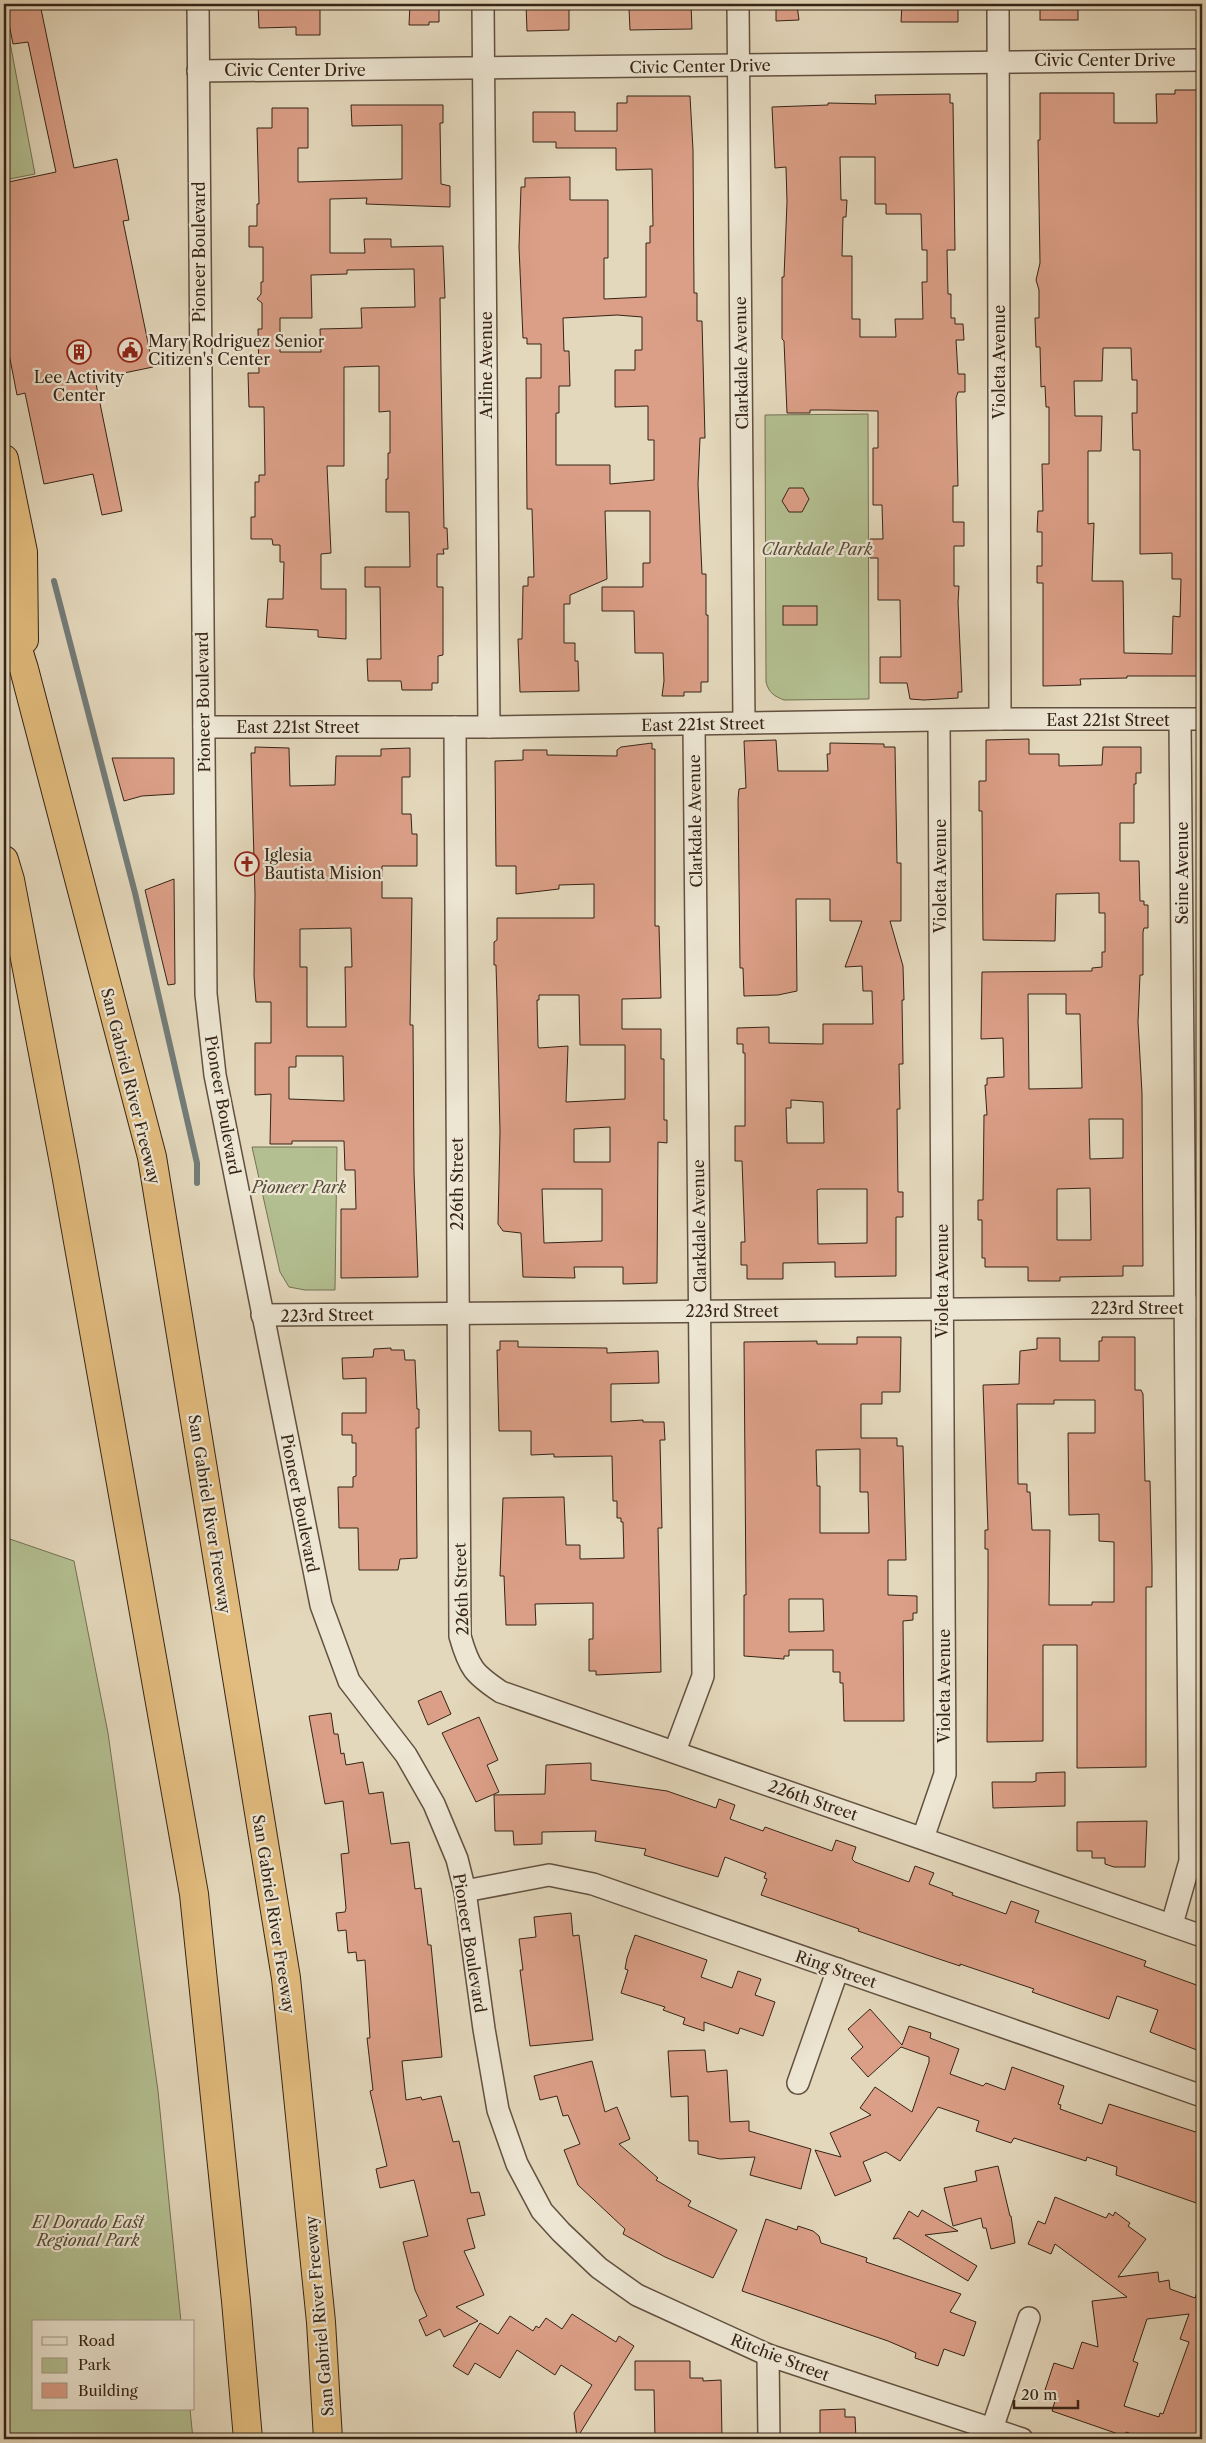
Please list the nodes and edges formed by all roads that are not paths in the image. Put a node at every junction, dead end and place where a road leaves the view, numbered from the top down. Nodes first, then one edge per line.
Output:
1 (198, 4) edge
2 (484, 4) edge
3 (738, 4) edge
4 (998, 4) edge
5 (1202, 60) edge
6 (998, 61) junction
7 (738, 66) junction
8 (484, 69) junction
9 (198, 71) junction
10 (4, 459) edge
11 (4, 604) edge
12 (24, 669) junction
13 (1000, 719) junction
14 (1180, 720) junction
15 (1202, 720) edge
16 (939, 721) junction
17 (744, 722) junction
18 (694, 725) junction
19 (204, 727) junction
20 (455, 727) junction
21 (489, 727) junction
22 (4, 860) edge
23 (1194, 1308) edge
24 (942, 1309) junction
25 (700, 1311) junction
26 (458, 1313) junction
27 (262, 1315) junction
28 (676, 1751) junction
29 (923, 1838) junction
30 (465, 1891) junction
31 (1172, 1924) junction
32 (1202, 1936) edge
33 (838, 1970) junction
34 (798, 2083) dead end
35 (1202, 2096) edge
36 (561, 2232) joint
37 (1029, 2318) dead end
38 (768, 2355) junction
39 (992, 2429) junction
40 (248, 2439) edge
41 (328, 2439) edge
42 (769, 2439) edge
43 (1022, 2439) edge

1 - 9 street, Pioneer Boulevard
2 - 8 street, Arline Avenue
3 - 7 street, Clarkdale Avenue
4 - 6 street, Violeta Avenue
5 - 6 street, Civic Center Drive
6 - 7 street, Civic Center Drive
6 - 13 street, Violeta Avenue
7 - 8 street, Civic Center Drive
7 - 17 street, Clarkdale Avenue
8 - 9 street, Civic Center Drive
8 - 21 street, Arline Avenue
9 - 19 street, Pioneer Boulevard
10 - 12 highway
11 - 12 highway, San Gabriel River Freeway
12 - 41 highway, San Gabriel River Freeway
13 - 14 street, East 221st Street
13 - 16 street, East 221st Street
14 - 15 street, East 221st Street
14 - 23 street, Seine Avenue
16 - 17 street, East 221st Street
16 - 24 street, Violeta Avenue
17 - 18 street, East 221st Street
18 - 21 street, East 221st Street
18 - 25 street, Clarkdale Avenue
19 - 20 street, East 221st Street
19 - 27 street, Pioneer Boulevard
20 - 21 street, East 221st Street
20 - 26 street, 226th Street
22 - 40 highway
23 - 24 street, 223rd Street
23 - 31 street, Seine Avenue
24 - 25 street, 223rd Street
24 - 29 street, Violeta Avenue
25 - 26 street, 223rd Street
25 - 28 street, Clarkdale Avenue
26 - 27 street, 223rd Street
26 - 28 street, 226th Street
27 - 30 street, Pioneer Boulevard
28 - 29 street, 226th Street
29 - 31 street, 226th Street
30 - 33 street, Ring Street
30 - 36 street, Pioneer Boulevard
31 - 32 street, 226th Street
33 - 34 street
33 - 35 street, Ring Street
36 - 38 street, Ritchie Street
37 - 39 street
38 - 39 street, Ritchie Street
38 - 42 street
39 - 43 street, Ritchie Street

